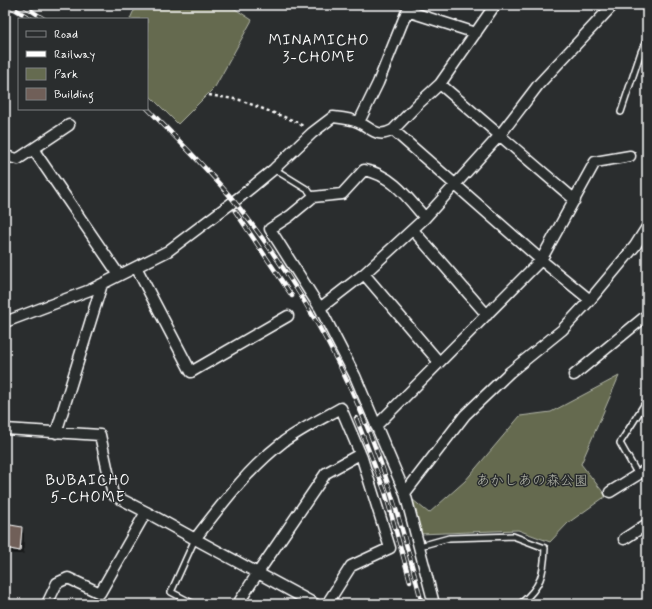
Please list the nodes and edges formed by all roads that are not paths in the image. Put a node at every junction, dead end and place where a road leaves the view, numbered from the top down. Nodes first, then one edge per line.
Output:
1 (495, 5) edge
2 (613, 5) edge
3 (476, 33) junction
4 (647, 39) edge
5 (440, 84) junction
6 (621, 112) dead end
7 (358, 122) junction
8 (68, 125) dead end
9 (393, 130) junction
10 (500, 135) junction
11 (33, 149) junction
12 (5, 156) edge
13 (630, 156) dead end
14 (274, 169) junction
15 (456, 184) junction
16 (313, 197) junction
17 (575, 200) junction
18 (425, 218) junction
19 (647, 227) edge
20 (413, 230) junction
21 (541, 260) junction
22 (136, 267) junction
23 (364, 274) junction
24 (119, 275) junction
25 (102, 284) junction
26 (590, 300) junction
27 (320, 308) junction
28 (647, 314) edge
29 (487, 315) junction
30 (288, 316) dead end
31 (5, 322) edge
32 (439, 362) junction
33 (574, 375) dead end
34 (647, 400) edge
35 (376, 426) junction
36 (5, 430) edge
37 (56, 433) junction
38 (360, 454) junction
39 (647, 469) edge
40 (638, 475) junction
41 (610, 492) dead end
42 (405, 494) junction
43 (146, 512) junction
44 (647, 524) edge
45 (624, 538) dead end
46 (195, 539) junction
47 (420, 546) junction
48 (256, 574) junction
49 (47, 604) edge
50 (194, 604) edge
51 (238, 604) edge
52 (315, 604) edge
53 (327, 604) edge
54 (434, 604) edge
55 (520, 604) edge

1 - 3 street
2 - 10 street
3 - 5 street
3 - 7 street
4 - 6 lane
5 - 9 street
5 - 10 street
7 - 9 street
7 - 14 street
8 - 11 street
9 - 15 street
10 - 15 street
10 - 17 street
11 - 12 street
11 - 24 street
13 - 17 street
14 - 16 lane
14 - 22 street
15 - 18 street
15 - 21 street
16 - 18 street
16 - 27 street
17 - 21 street
18 - 20 street
19 - 26 street
20 - 23 street
20 - 29 street
21 - 26 street
21 - 29 street
22 - 24 street
22 - 30 street
23 - 27 street
23 - 32 street
24 - 25 street
25 - 31 street
25 - 37 street
26 - 42 street
27 - 35 street
28 - 33 street
29 - 32 street
32 - 35 street
34 - 40 lane
35 - 42 street
36 - 37 street
37 - 43 street
38 - 46 street
38 - 48 street
38 - 53 street
39 - 40 street
40 - 41 street
42 - 47 street
43 - 46 street
43 - 49 street
44 - 45 street
46 - 48 street
46 - 50 lane
47 - 54 street
47 - 55 lane
48 - 51 street
48 - 52 street

